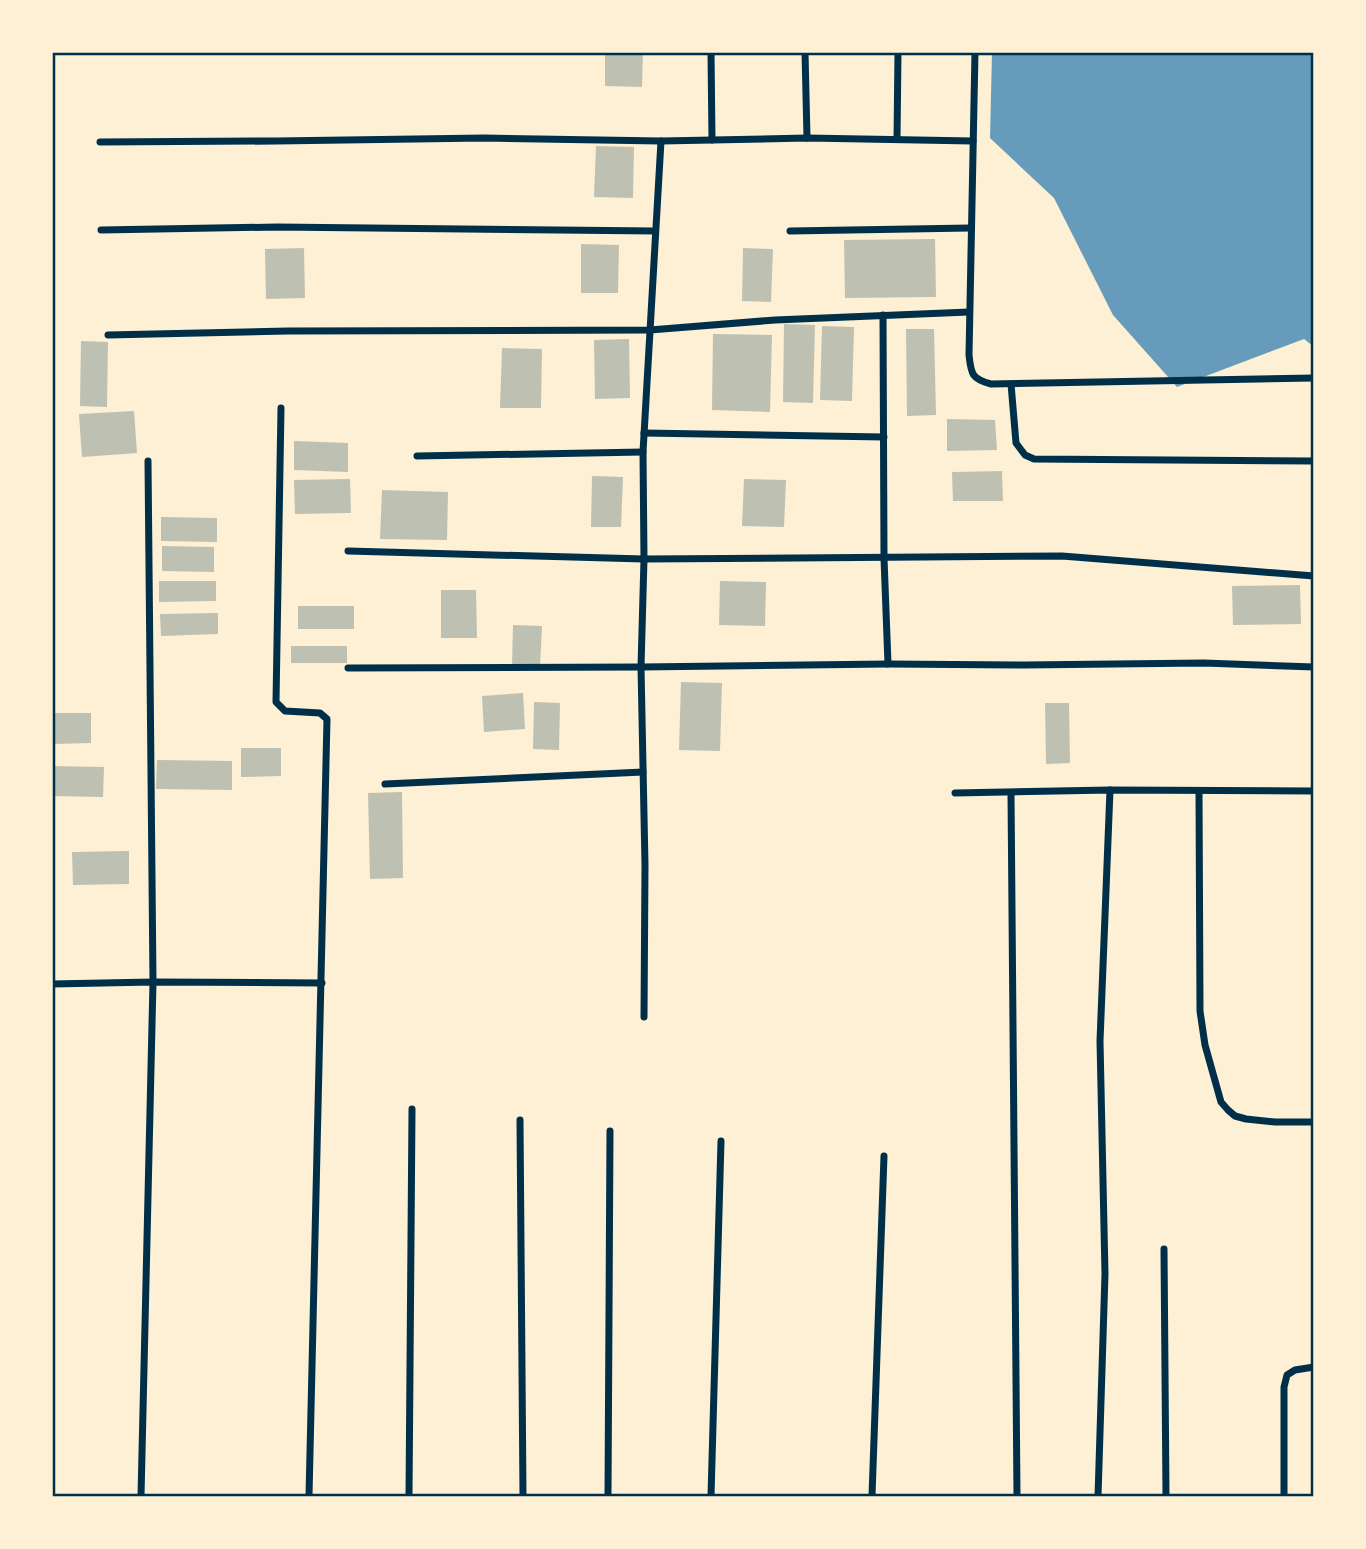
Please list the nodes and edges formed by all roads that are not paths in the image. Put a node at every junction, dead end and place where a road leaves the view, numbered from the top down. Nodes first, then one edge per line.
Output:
1 (711, 52) edge
2 (805, 52) edge
3 (898, 52) edge
4 (975, 52) edge
5 (807, 138) junction
6 (897, 139) junction
7 (712, 140) junction
8 (661, 141) junction
9 (973, 141) junction
10 (100, 142) dead end
11 (970, 228) junction
12 (101, 230) dead end
13 (655, 231) junction
14 (790, 231) dead end
15 (969, 312) junction
16 (883, 315) junction
17 (650, 330) junction
18 (108, 335) dead end
19 (1314, 378) edge
20 (1011, 384) junction
21 (281, 408) dead end
22 (644, 433) junction
23 (884, 437) junction
24 (643, 453) junction
25 (417, 456) dead end
26 (148, 461) dead end
27 (1314, 461) edge
28 (348, 551) dead end
29 (644, 558) junction
30 (884, 558) junction
31 (1314, 576) edge
32 (888, 664) junction
33 (641, 667) junction
34 (1314, 667) edge
35 (348, 668) dead end
36 (643, 772) junction
37 (385, 783) dead end
38 (1110, 790) junction
39 (1199, 791) junction
40 (1314, 791) edge
41 (955, 793) dead end
42 (1011, 793) junction
43 (153, 982) junction
44 (322, 983) junction
45 (52, 984) edge
46 (644, 1017) dead end
47 (412, 1109) dead end
48 (520, 1120) dead end
49 (1314, 1122) edge
50 (610, 1130) dead end
51 (721, 1141) dead end
52 (884, 1156) dead end
53 (1164, 1250) dead end
54 (1314, 1367) edge
55 (141, 1496) edge
56 (309, 1496) edge
57 (409, 1496) edge
58 (523, 1496) edge
59 (608, 1496) edge
60 (712, 1496) edge
61 (872, 1496) edge
62 (1017, 1496) edge
63 (1098, 1496) edge
64 (1166, 1496) edge
65 (1283, 1496) edge

1 - 7 street
2 - 5 street
3 - 6 street
4 - 9 street
5 - 6 street
5 - 7 street
6 - 9 street
7 - 8 street
8 - 10 street
8 - 13 street
9 - 11 street
11 - 14 street
11 - 15 street
12 - 13 street
13 - 17 street
15 - 16 street
15 - 20 street
16 - 17 street
16 - 23 street
17 - 18 street
17 - 22 street
19 - 20 street
20 - 27 street
21 - 44 street
22 - 23 street
22 - 24 street
23 - 30 street
24 - 25 street
24 - 29 street
26 - 43 street
28 - 29 street
29 - 30 street
29 - 33 street
30 - 31 street
30 - 32 street
32 - 33 street
32 - 34 street
33 - 35 street
33 - 36 street
36 - 37 street
36 - 46 street
38 - 39 street
38 - 42 street
38 - 63 street
39 - 40 street
39 - 49 street
41 - 42 street
42 - 62 street
43 - 44 street
43 - 45 street
43 - 55 street
44 - 56 street
47 - 57 street
48 - 58 street
50 - 59 street
51 - 60 street
52 - 61 street
53 - 64 street
54 - 65 street

